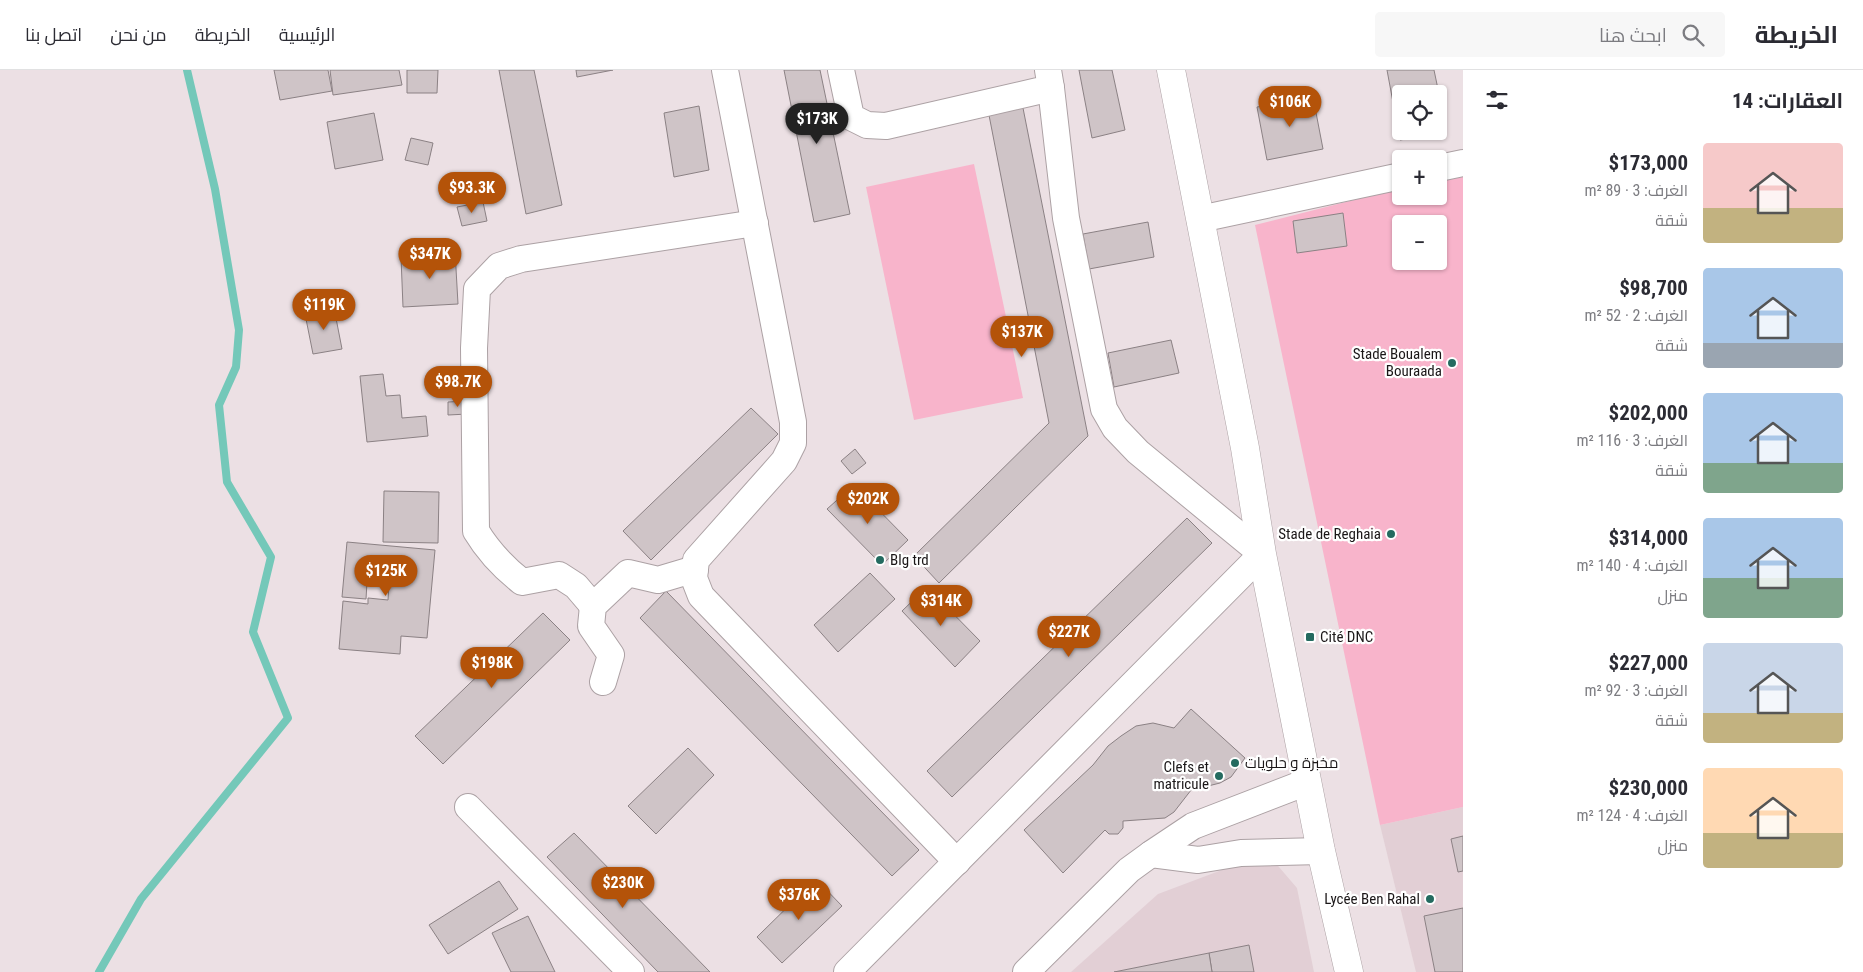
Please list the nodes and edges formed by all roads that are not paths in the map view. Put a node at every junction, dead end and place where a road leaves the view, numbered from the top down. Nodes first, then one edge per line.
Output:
1 (725, 70) edge
2 (841, 70) edge
3 (1172, 70) edge
4 (1049, 79) edge
5 (1463, 163) edge
6 (1447, 166) edge
7 (1392, 178) edge
8 (1200, 219) junction
9 (755, 223) junction
10 (1262, 554) junction
11 (695, 569) junction
12 (593, 606) junction
13 (603, 682) dead end
14 (1307, 782) junction
15 (468, 807) dead end
16 (1321, 851) junction
17 (1151, 854) junction
18 (958, 862) junction
19 (631, 972) edge
20 (847, 972) edge
21 (1026, 972) edge
22 (1349, 972) edge

1 - 9 street
2 - 4 street
3 - 8 main road
4 - 10 street
5 - 6 street
7 - 8 street
8 - 10 main road
9 - 11 street
9 - 12 street
10 - 14 main road
10 - 18 street
11 - 12 street
11 - 18 street
12 - 13 street
14 - 16 main road
14 - 17 street
15 - 19 street
16 - 17 street
16 - 22 main road
17 - 21 street
18 - 20 street

